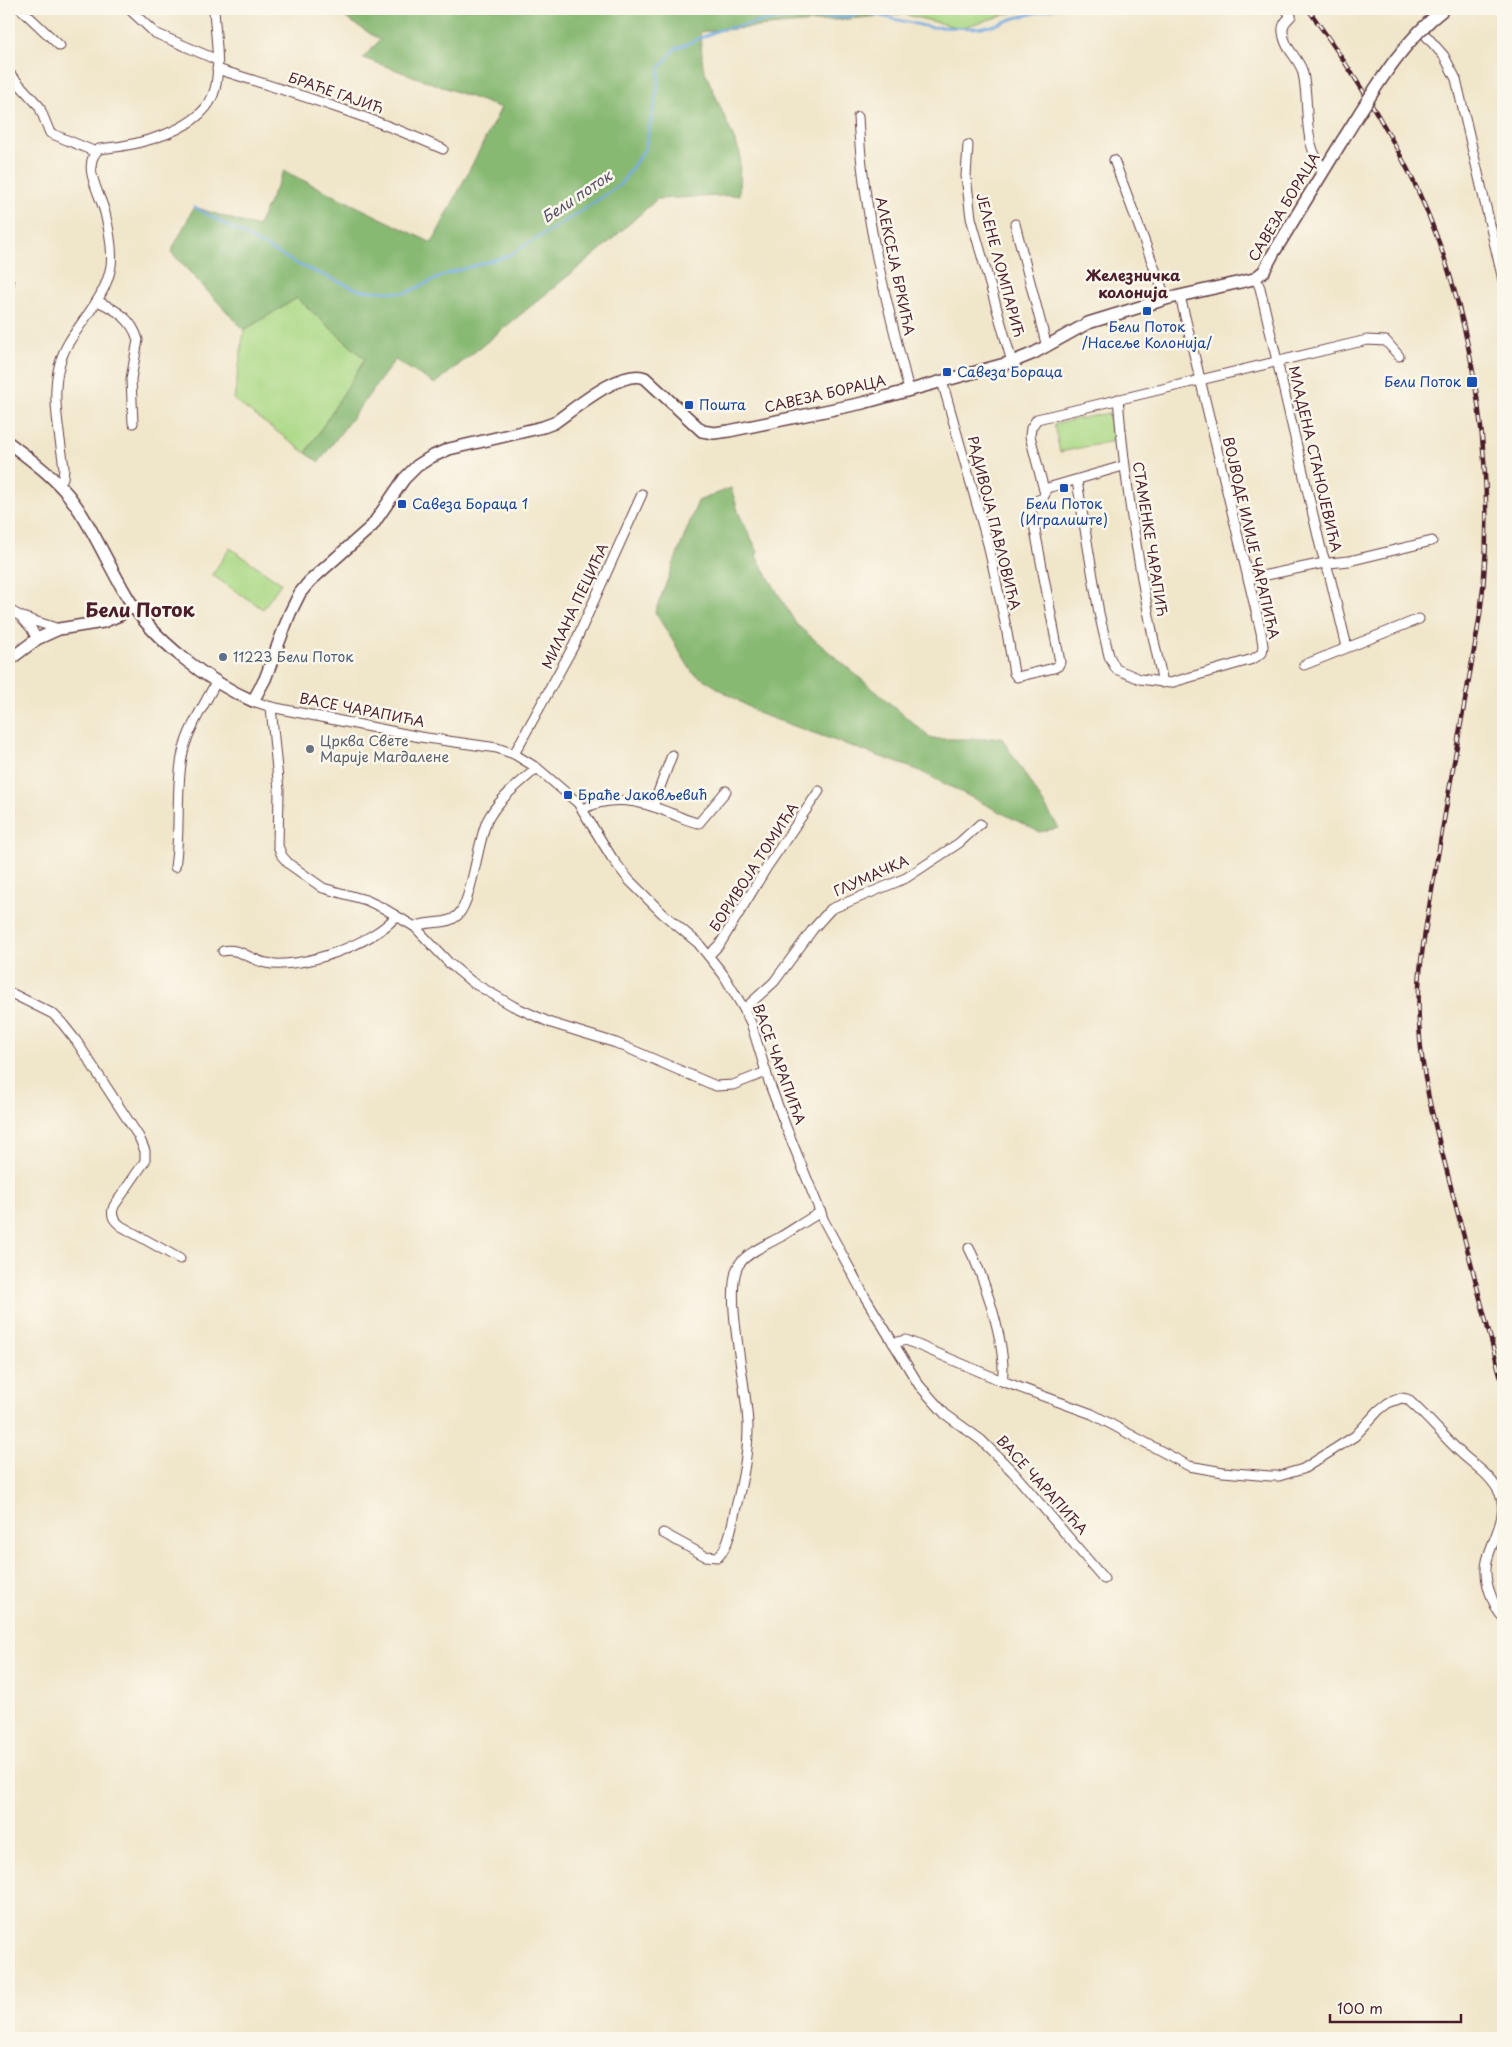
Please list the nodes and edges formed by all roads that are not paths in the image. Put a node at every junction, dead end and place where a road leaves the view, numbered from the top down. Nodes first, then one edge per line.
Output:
1 (21, 9) edge
2 (129, 9) edge
3 (214, 9) edge
4 (1286, 9) edge
5 (1444, 9) edge
6 (1421, 30) junction
7 (60, 46) dead end
8 (217, 64) junction
9 (9, 73) edge
10 (858, 117) dead end
11 (968, 144) dead end
12 (443, 149) dead end
13 (96, 152) junction
14 (1114, 160) dead end
15 (1325, 169) junction
16 (1015, 224) dead end
17 (1256, 278) junction
18 (1503, 280) edge
19 (1180, 296) junction
20 (1166, 299) junction
21 (97, 301) junction
22 (1047, 346) junction
23 (1399, 356) dead end
24 (1277, 361) junction
25 (1012, 362) junction
26 (1200, 380) junction
27 (942, 381) junction
28 (909, 390) junction
29 (1118, 399) junction
30 (133, 423) dead end
31 (9, 443) edge
32 (1124, 466) junction
33 (1077, 480) junction
34 (60, 485) junction
35 (1044, 489) junction
36 (642, 494) dead end
37 (1432, 541) dead end
38 (1325, 563) junction
39 (1248, 579) junction
40 (133, 606) junction
41 (9, 610) edge
42 (22, 618) junction
43 (1419, 620) dead end
44 (59, 629) junction
45 (37, 639) junction
46 (1347, 647) junction
47 (9, 660) edge
48 (1304, 666) dead end
49 (216, 682) junction
50 (1163, 682) junction
51 (253, 701) junction
52 (271, 707) junction
53 (514, 754) junction
54 (672, 755) dead end
55 (537, 768) junction
56 (726, 791) dead end
57 (819, 791) dead end
58 (653, 806) junction
59 (583, 809) junction
60 (980, 824) dead end
61 (175, 867) dead end
62 (396, 916) junction
63 (415, 927) junction
64 (223, 951) dead end
65 (709, 955) junction
66 (9, 992) edge
67 (744, 1009) junction
68 (766, 1072) junction
69 (821, 1212) junction
70 (970, 1248) dead end
71 (180, 1259) dead end
72 (893, 1343) junction
73 (1002, 1381) junction
74 (663, 1533) dead end
75 (1104, 1579) dead end
76 (1503, 1617) edge

1 - 7 street
2 - 8 street, БРАЋЕ ГАЈИЋ
3 - 8 street
4 - 15 street
5 - 6 street, САВЕЗА БОРАЦА, bridge
6 - 15 street, САВЕЗА БОРАЦА, bridge
6 - 18 street
8 - 12 street, БРАЋЕ ГАЈИЋ
8 - 13 street
9 - 13 street
10 - 28 street, АЛЕКСЕЈА БРКИЋА
11 - 25 street, ЈЕЛЕНЕ ЛОМПАРИЋ
13 - 21 street
14 - 20 street
15 - 17 street, САВЕЗА БОРАЦА
16 - 22 street
17 - 19 street, САВЕЗА БОРАЦА
17 - 24 street, МЛАДЕНА СТАНОЈЕВИЋА
19 - 20 street, САВЕЗА БОРАЦА
19 - 26 street, ВОЈВОДЕ ИЛИЈЕ ЧАРАПИЋА
20 - 22 street, САВЕЗА БОРАЦА
21 - 30 street
21 - 34 street
22 - 25 street, САВЕЗА БОРАЦА
23 - 24 street, МЛАДЕНА СТАНОЈЕВИЋА
24 - 26 street
24 - 38 street, МЛАДЕНА СТАНОЈЕВИЋА
25 - 27 street, САВЕЗА БОРАЦА
26 - 29 street
26 - 39 street, ВОЈВОДЕ ИЛИЈЕ ЧАРАПИЋА
27 - 28 street, САВЕЗА БОРАЦА
27 - 35 street, РАДИВОЈА ПАВЛОВИЋА
28 - 51 street, САВЕЗА БОРАЦА
29 - 32 street, СТАМЕНКЕ ЧАРАПИЋ
29 - 35 street
31 - 34 street, ВАСЕ ЧАРАПИЋА
32 - 33 street
32 - 50 street, СТАМЕНКЕ ЧАРАПИЋ
33 - 35 street
33 - 50 street, ВОЈВОДЕ ИЛИЈЕ ЧАРАПИЋА
34 - 40 street, ВАСЕ ЧАРАПИЋА
36 - 53 street, МИЛАНА ПЕЦИЋА
37 - 38 street, МЛАДЕНА СТАНОЈЕВИЋА
38 - 39 street
38 - 46 street, МЛАДЕНА СТАНОЈЕВИЋА
39 - 50 street, ВОЈВОДЕ ИЛИЈЕ ЧАРАПИЋА
40 - 44 street
40 - 49 street, ВАСЕ ЧАРАПИЋА
41 - 42 street
42 - 44 street
42 - 45 street
43 - 46 street
44 - 45 street
45 - 47 street
46 - 48 street
49 - 51 street, ВАСЕ ЧАРАПИЋА
49 - 61 street
51 - 52 street, ВАСЕ ЧАРАПИЋА
52 - 53 street, ВАСЕ ЧАРАПИЋА
52 - 62 street
53 - 55 street, ВАСЕ ЧАРАПИЋА
54 - 58 street
55 - 59 street, ВАСЕ ЧАРАПИЋА
55 - 63 street
56 - 58 street
57 - 65 street, БОРИВОЈА ТОМИЋА
58 - 59 street
59 - 65 street, ВАСЕ ЧАРАПИЋА
60 - 67 street, ГЛУМАЧКА
62 - 63 street
62 - 64 street
63 - 68 street
65 - 67 street, ВАСЕ ЧАРАПИЋА
66 - 71 street
67 - 68 street, ВАСЕ ЧАРАПИЋА
68 - 69 street, ВАСЕ ЧАРАПИЋА
69 - 72 street, ВАСЕ ЧАРАПИЋА
69 - 74 street
70 - 73 street
72 - 73 street
72 - 75 street, ВАСЕ ЧАРАПИЋА
73 - 76 street

